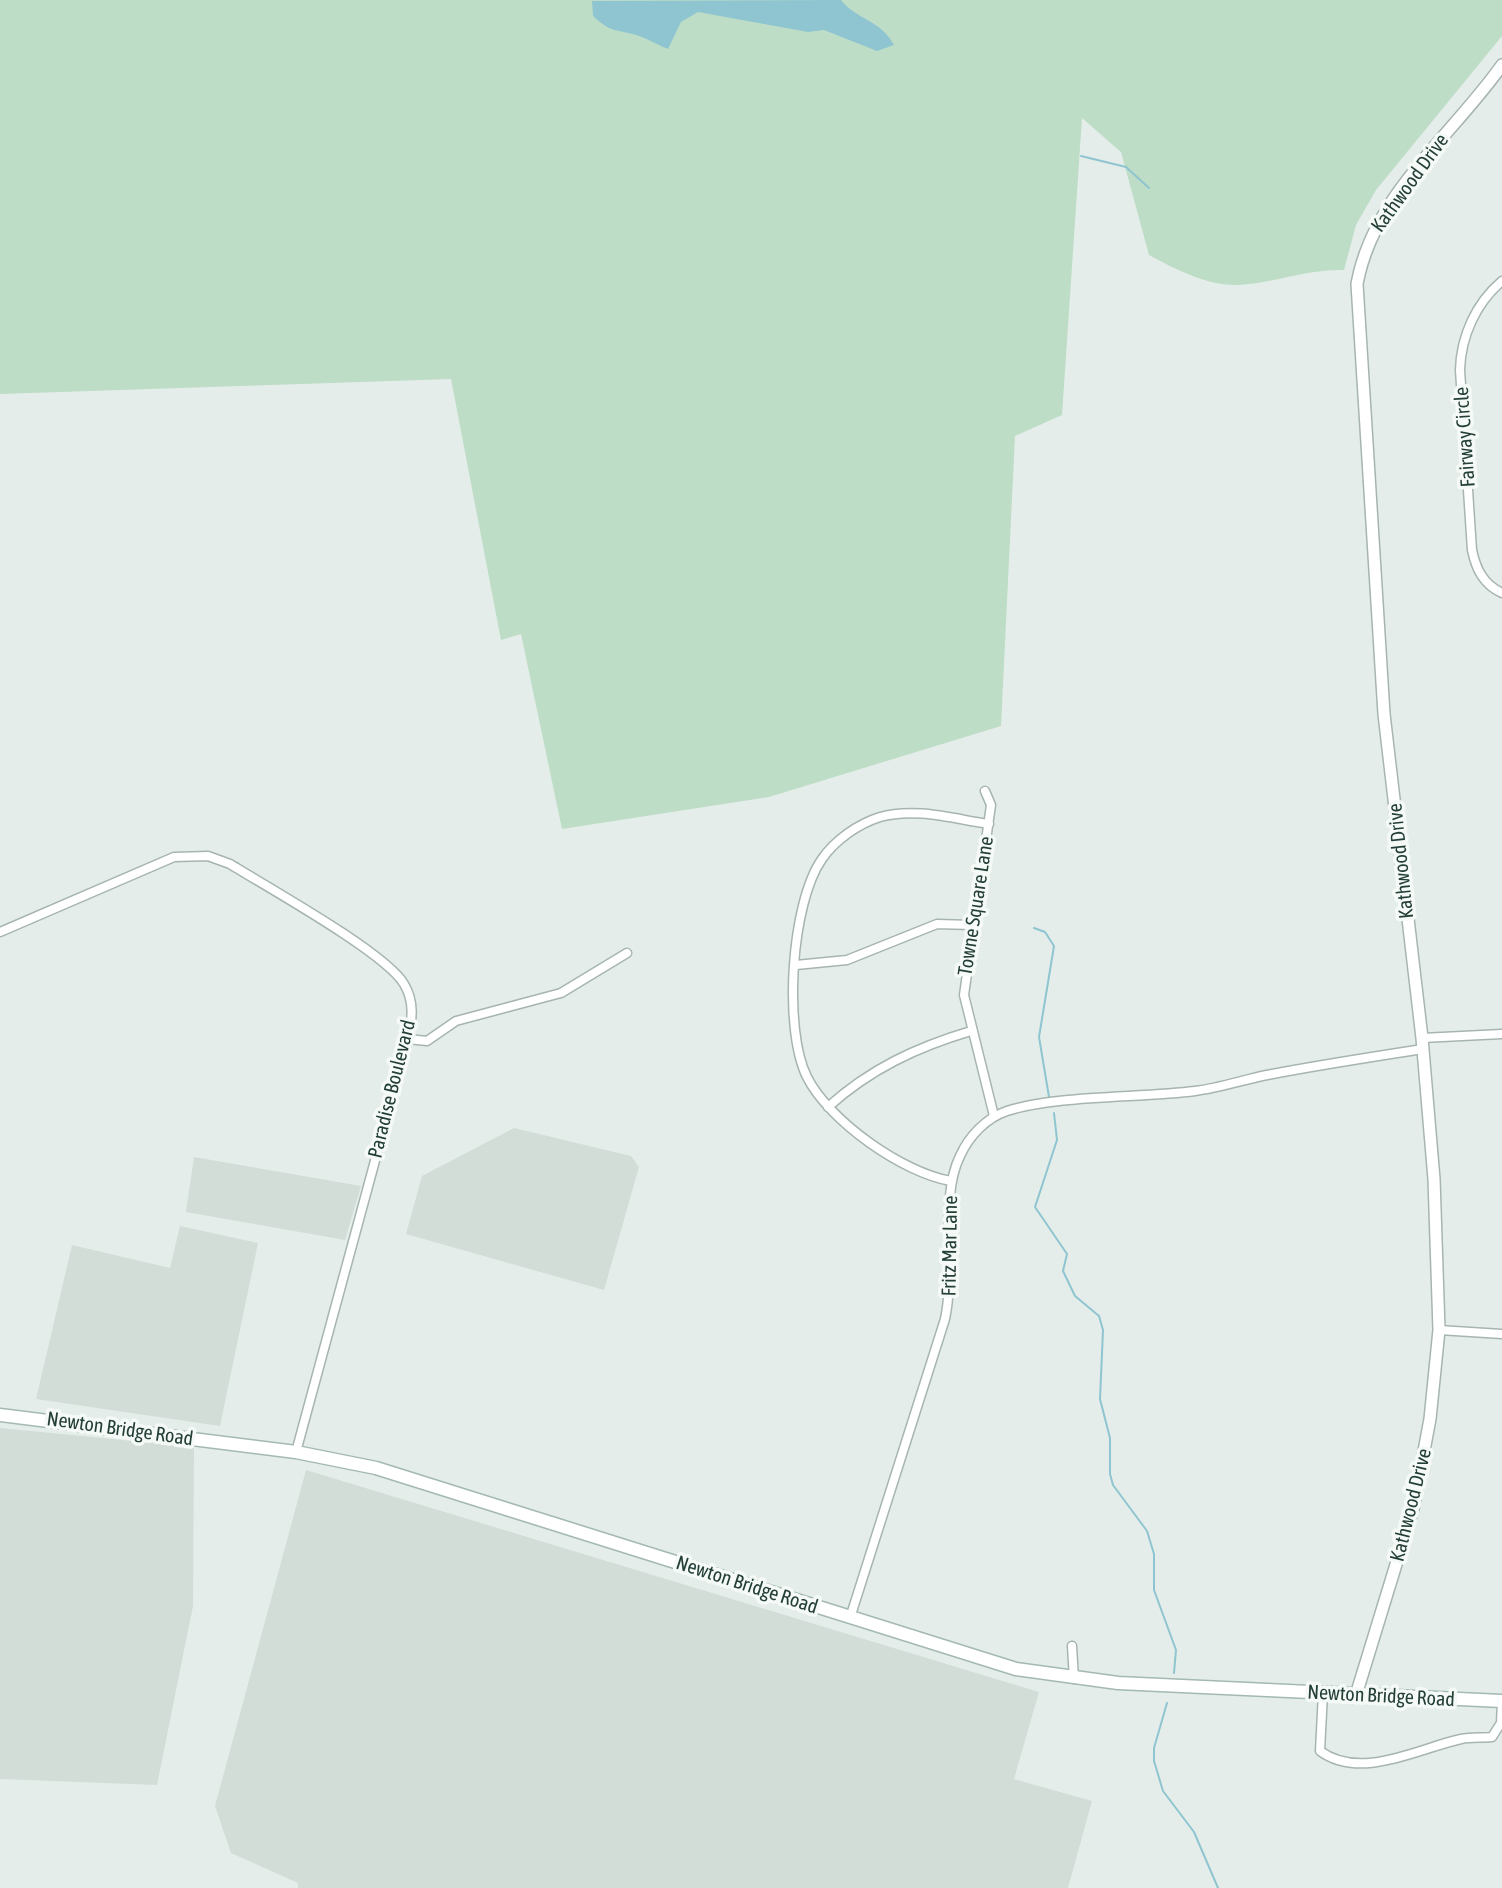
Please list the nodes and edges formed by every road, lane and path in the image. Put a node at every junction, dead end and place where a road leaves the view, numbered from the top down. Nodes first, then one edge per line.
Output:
1 (1502, 65) edge
2 (1502, 281) edge
3 (1502, 593) edge
4 (985, 791) dead end
5 (989, 824) junction
6 (972, 925) junction
7 (0, 932) edge
8 (627, 953) dead end
9 (796, 965) junction
10 (971, 1031) junction
11 (1502, 1034) edge
12 (408, 1039) junction
13 (1423, 1044) junction
14 (828, 1107) junction
15 (994, 1116) junction
16 (951, 1181) junction
17 (1439, 1330) junction
18 (1502, 1334) edge
19 (0, 1415) edge
20 (296, 1452) junction
21 (850, 1618) junction
22 (1072, 1646) dead end
23 (1074, 1679) junction
24 (1323, 1693) junction
25 (1356, 1695) junction
26 (1502, 1702) edge

1 - 13 street, Kathwood Drive
2 - 3 street, Fairway Circle
4 - 5 street, Towne Square Lane
5 - 6 street, Towne Square Lane
5 - 9 street
6 - 9 street
6 - 10 street, Towne Square Lane
7 - 12 street, Paradise Boulevard
8 - 12 street
9 - 14 street
10 - 14 street
10 - 15 street, Towne Square Lane
11 - 13 street
12 - 20 street, Paradise Boulevard
13 - 15 street
13 - 17 street, Kathwood Drive
14 - 16 street
15 - 16 street, Fritz Mar Lane
16 - 21 street, Fritz Mar Lane
17 - 18 street
17 - 25 street, Kathwood Drive
19 - 20 main road, Newton Bridge Road
20 - 21 main road, Newton Bridge Road
21 - 23 main road, Newton Bridge Road
22 - 23 street
23 - 24 main road, Newton Bridge Road
24 - 25 main road, Newton Bridge Road
24 - 26 street
25 - 26 main road, Newton Bridge Road

